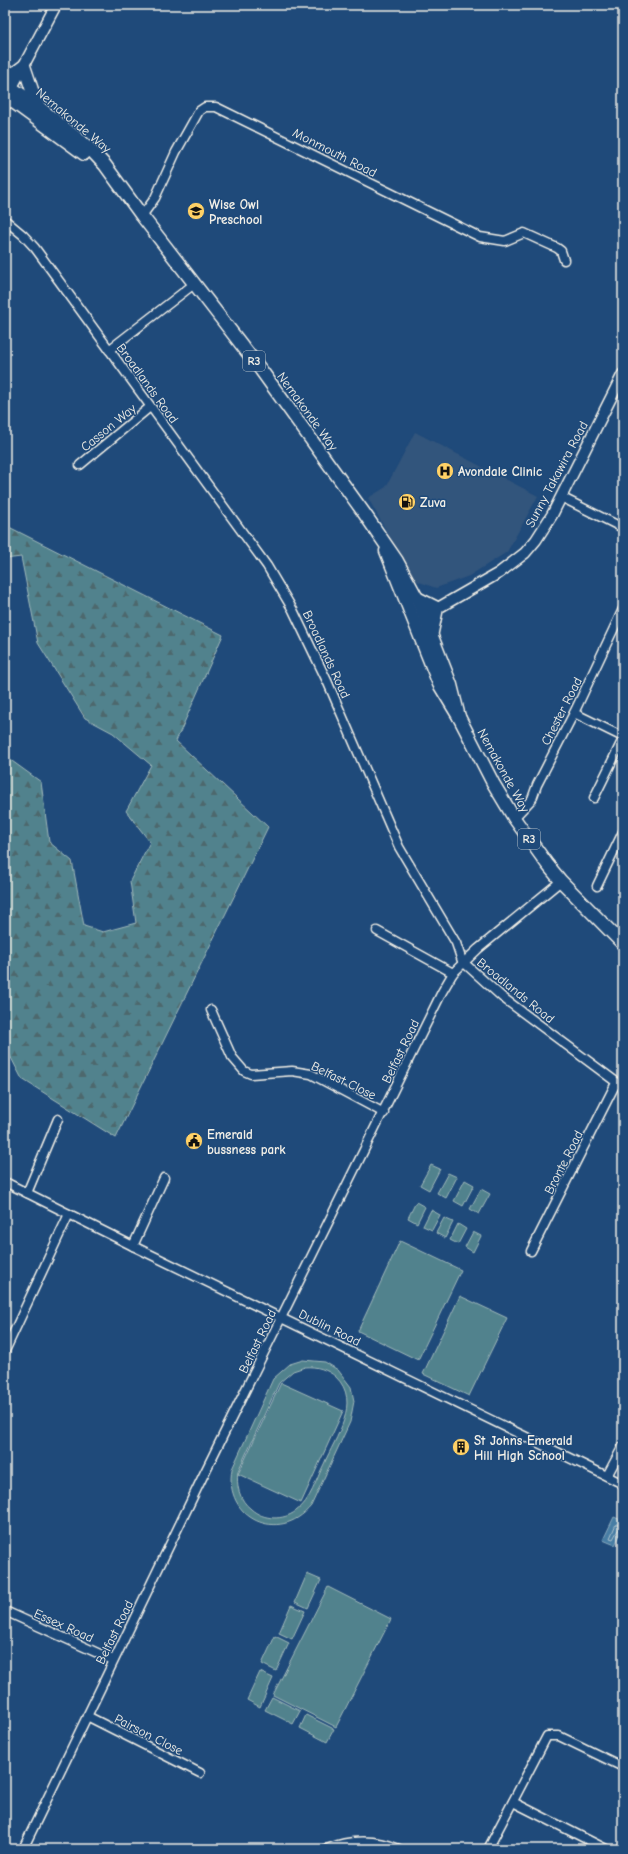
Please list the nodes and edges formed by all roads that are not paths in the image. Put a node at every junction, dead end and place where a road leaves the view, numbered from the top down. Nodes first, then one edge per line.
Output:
1 (56, 5) edge
2 (24, 66) junction
3 (5, 75) edge
4 (7, 91) edge
5 (40, 108) junction
6 (119, 185) junction
7 (142, 216) junction
8 (5, 220) edge
9 (564, 260) dead end
10 (194, 284) junction
11 (109, 350) junction
12 (623, 374) edge
13 (150, 407) junction
14 (80, 465) dead end
15 (561, 497) junction
16 (623, 528) edge
17 (383, 542) junction
18 (417, 598) junction
19 (437, 608) junction
20 (623, 610) edge
21 (425, 615) junction
22 (413, 620) junction
23 (432, 632) junction
24 (574, 713) junction
25 (459, 717) junction
26 (623, 738) edge
27 (594, 798) dead end
28 (514, 818) junction
29 (623, 832) edge
30 (561, 881) junction
31 (597, 886) dead end
32 (377, 931) dead end
33 (623, 944) edge
34 (464, 964) junction
35 (453, 973) junction
36 (211, 1010) dead end
37 (619, 1085) edge
38 (384, 1113) junction
39 (58, 1118) dead end
40 (164, 1178) dead end
41 (5, 1182) edge
42 (27, 1192) junction
43 (69, 1214) junction
44 (133, 1246) junction
45 (531, 1251) dead end
46 (283, 1318) junction
47 (5, 1351) edge
48 (623, 1446) edge
49 (607, 1476) junction
50 (623, 1484) edge
51 (5, 1611) edge
52 (114, 1660) junction
53 (87, 1716) junction
54 (623, 1767) edge
55 (200, 1774) dead end
56 (513, 1802) junction
57 (23, 1849) edge
58 (327, 1849) edge
59 (399, 1849) edge
60 (488, 1849) edge
61 (606, 1849) edge

1 - 2 main road
2 - 3 highway
2 - 4 main road
2 - 5 highway
4 - 5 highway, Nemakonde Way / R3
4 - 6 highway, Nemakonde Way / R3
5 - 6 highway, Nemakonde Way / R3
6 - 7 highway, Nemakonde Way / R3
7 - 9 street, Monmouth Road
7 - 10 highway, Nemakonde Way / R3
8 - 11 street, Broadlands Road
10 - 11 street
10 - 17 highway, Nemakonde Way / R3
11 - 13 street, Broadlands Road
12 - 15 main road, Sunny Takawira Road
13 - 14 street, Casson Way
13 - 34 street, Broadlands Road
15 - 16 street
15 - 19 main road, Sunny Takawira Road
17 - 18 highway, Nemakonde Way / R3
17 - 22 highway, Nemakonde Way / R3
18 - 19 highway
18 - 21 highway, Nemakonde Way / R3
19 - 21 main road, Sunny Takawira Road
19 - 23 highway
20 - 24 street, Chester Road
21 - 22 main road, Sunny Takawira Road
21 - 23 highway, Nemakonde Way / R3
22 - 25 highway, Nemakonde Way / R3
23 - 25 highway, Nemakonde Way / R3
24 - 26 street
24 - 28 street, Chester Road
25 - 28 highway, Nemakonde Way / R3
26 - 27 street
28 - 30 highway, Nemakonde Way / R3
29 - 31 street
30 - 33 highway, Nemakonde Way / R3
30 - 34 street, Belfast Road
32 - 35 street
34 - 35 street, Belfast Road
34 - 37 street, Broadlands Road
35 - 38 street, Belfast Road
36 - 38 street, Belfast Close
37 - 45 street, Bronte Road
38 - 46 street, Belfast Road
39 - 42 street
40 - 44 street
41 - 42 street, Dublin Road
42 - 43 street, Dublin Road
43 - 44 street, Dublin Road
43 - 47 street
44 - 46 street, Dublin Road
46 - 49 street, Dublin Road
46 - 52 street, Belfast Road
48 - 49 street
49 - 50 street, Dublin Road
51 - 52 street, Essex Road
52 - 53 street, Belfast Road
53 - 55 street, Pairson Close
53 - 57 street, Belfast Road
54 - 56 street
56 - 60 street
56 - 61 street
58 - 59 street

